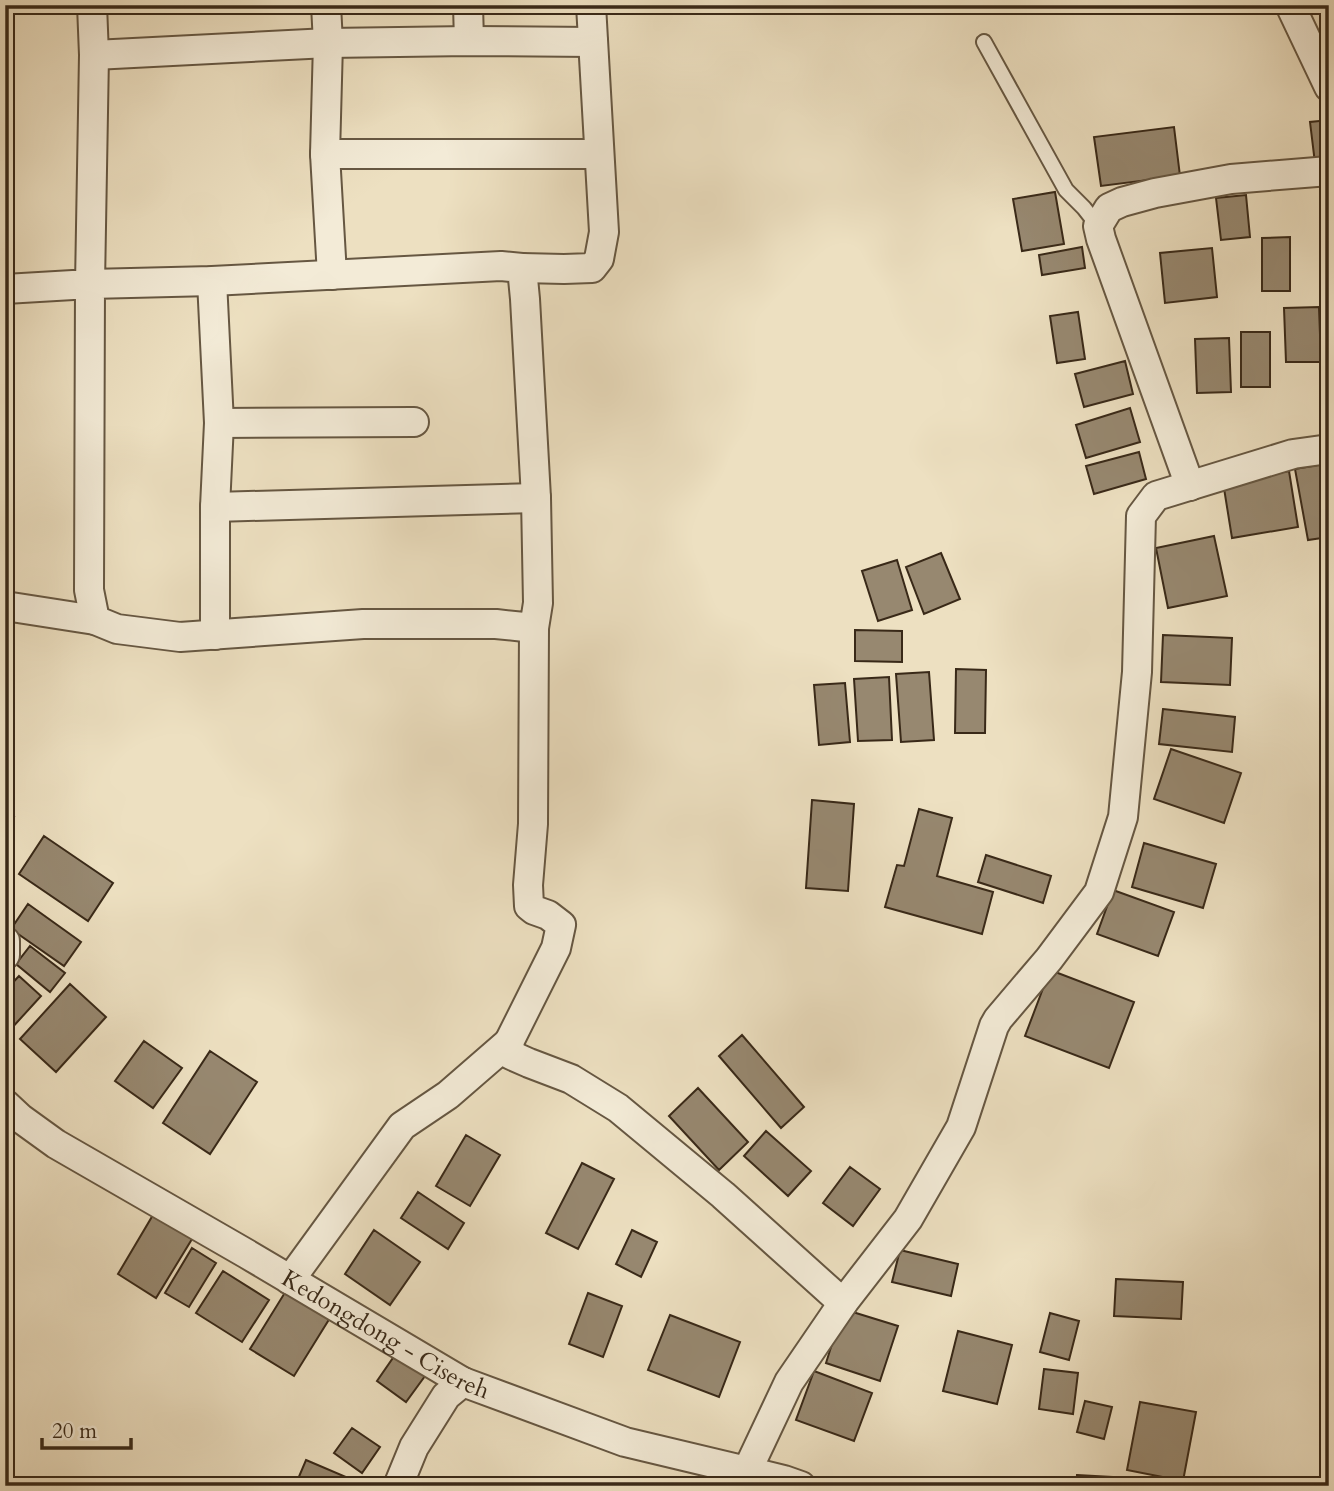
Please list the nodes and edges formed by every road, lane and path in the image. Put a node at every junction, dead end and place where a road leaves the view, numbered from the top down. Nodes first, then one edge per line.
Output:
1 (92, 5) edge
2 (326, 5) edge
3 (468, 5) edge
4 (591, 5) edge
5 (1290, 5) edge
6 (469, 41) junction
7 (593, 42) junction
8 (985, 42) dead end
9 (328, 43) junction
10 (94, 55) junction
11 (1329, 87) edge
12 (325, 154) junction
13 (599, 154) junction
14 (1329, 171) edge
15 (1098, 226) junction
16 (522, 268) junction
17 (332, 275) junction
18 (212, 281) junction
19 (90, 284) junction
20 (5, 289) edge
21 (414, 422) dead end
22 (219, 423) junction
23 (1329, 449) edge
24 (1189, 486) junction
25 (536, 498) junction
26 (215, 507) junction
27 (5, 606) edge
28 (95, 620) junction
29 (534, 628) junction
30 (215, 635) junction
31 (5, 941) edge
32 (5, 955) edge
33 (509, 1042) junction
34 (5, 1104) edge
35 (290, 1280) junction
36 (843, 1303) junction
37 (463, 1382) junction
38 (747, 1471) junction
39 (398, 1486) edge
40 (801, 1486) edge

1 - 10 street
2 - 9 street
3 - 6 street
4 - 7 street
5 - 11 street
6 - 7 street
6 - 9 street
7 - 13 street
8 - 15 lane
9 - 10 street
9 - 12 street
10 - 19 street
12 - 13 street
12 - 17 street
13 - 16 street
14 - 15 street
15 - 24 street
16 - 17 street
16 - 25 street
17 - 18 street
18 - 19 street
18 - 22 street
19 - 20 street
19 - 28 street
21 - 22 street
22 - 26 street
23 - 24 street
24 - 36 street
25 - 26 street
25 - 29 street
26 - 30 street
27 - 28 street
28 - 30 street
29 - 30 street
29 - 33 street
31 - 32 street
33 - 35 street
33 - 36 street
34 - 35 street, Kedongdong - Cisereh
35 - 37 street, Kedongdong - Cisereh
36 - 38 street
37 - 38 street, Kedongdong - Cisereh
37 - 39 street
38 - 40 street, Kedongdong - Cisereh

